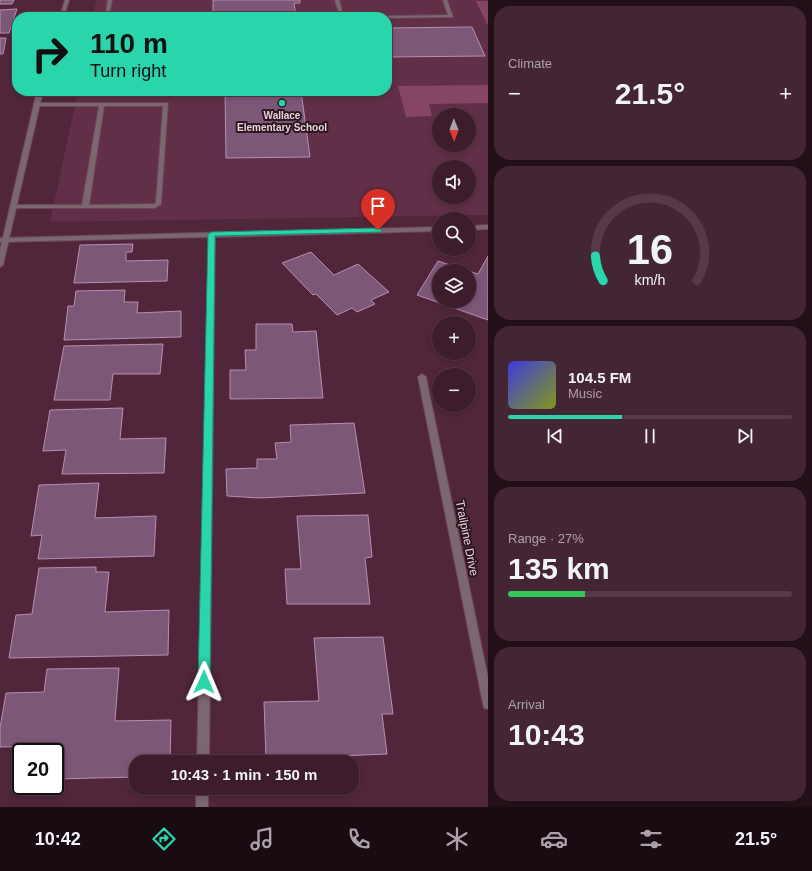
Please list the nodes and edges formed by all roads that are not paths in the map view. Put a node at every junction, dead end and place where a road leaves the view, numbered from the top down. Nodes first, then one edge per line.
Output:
1 (67, 0) edge
2 (110, 0) edge
3 (337, 0) edge
4 (445, 0) edge
5 (63, 12) edge
6 (108, 12) edge
7 (341, 12) edge
8 (392, 17) edge
9 (38, 96) edge
10 (36, 104) junction
11 (102, 104) junction
12 (86, 207) junction
13 (13, 208) junction
14 (476, 228) edge
15 (488, 228) edge
16 (432, 229) edge
17 (212, 234) junction
18 (3, 240) edge
19 (0, 265) edge
20 (422, 377) dead end
21 (488, 704) edge
22 (203, 755) edge
23 (202, 795) edge
24 (202, 807) edge

1 - 5 street
2 - 6 street
3 - 7 street
4 - 8 street
9 - 10 street
10 - 11 street
10 - 13 street
11 - 12 street
11 - 12 street
12 - 13 street
13 - 18 street
14 - 15 street
16 - 17 street
17 - 18 street
17 - 22 street
18 - 19 street
20 - 21 street, Trailpine Drive
23 - 24 street

